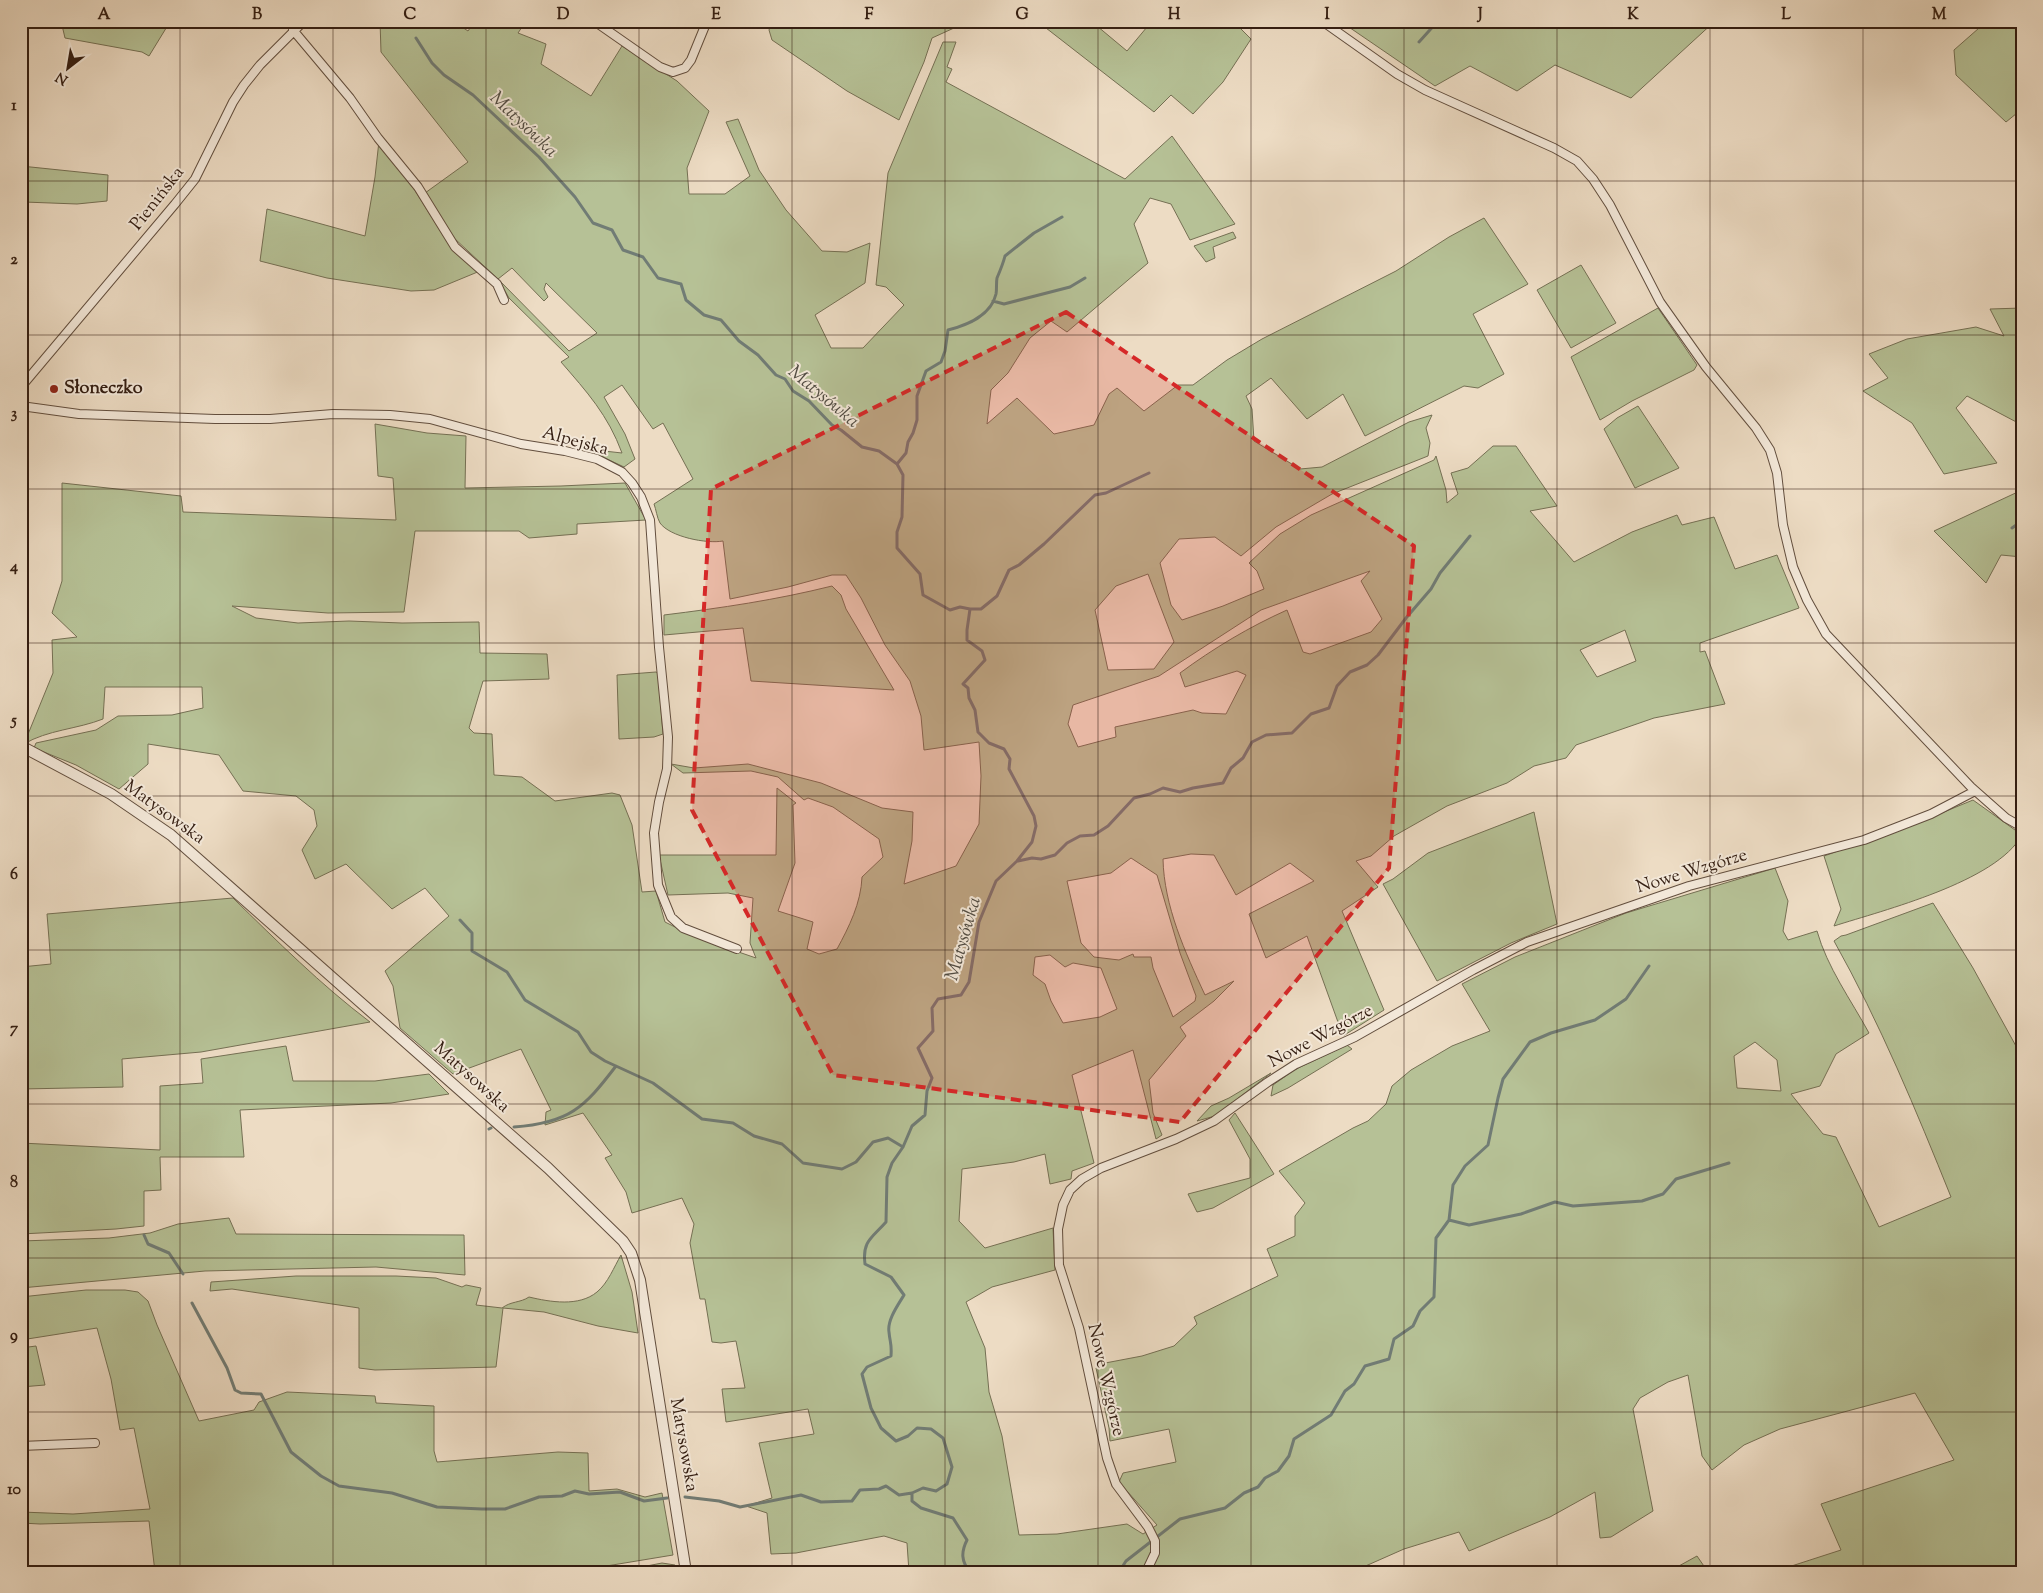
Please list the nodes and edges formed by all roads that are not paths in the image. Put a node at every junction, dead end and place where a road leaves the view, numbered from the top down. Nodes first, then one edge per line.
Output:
1 (304, 21) edge
2 (594, 21) edge
3 (707, 21) edge
4 (1322, 21) edge
5 (293, 30) junction
6 (504, 300) dead end
7 (21, 387) edge
8 (21, 406) edge
9 (21, 746) edge
10 (1976, 791) junction
11 (2022, 827) edge
12 (737, 949) dead end
13 (95, 1442) dead end
14 (21, 1446) edge
15 (686, 1572) edge
16 (1146, 1572) edge

1 - 5 street, Pienińska
2 - 3 street
4 - 10 street
5 - 6 street
5 - 7 street, Pienińska
8 - 12 street, Alpejska
9 - 15 street, Matysowska
10 - 11 street
10 - 16 street, Nowe Wzgórze
13 - 14 street

